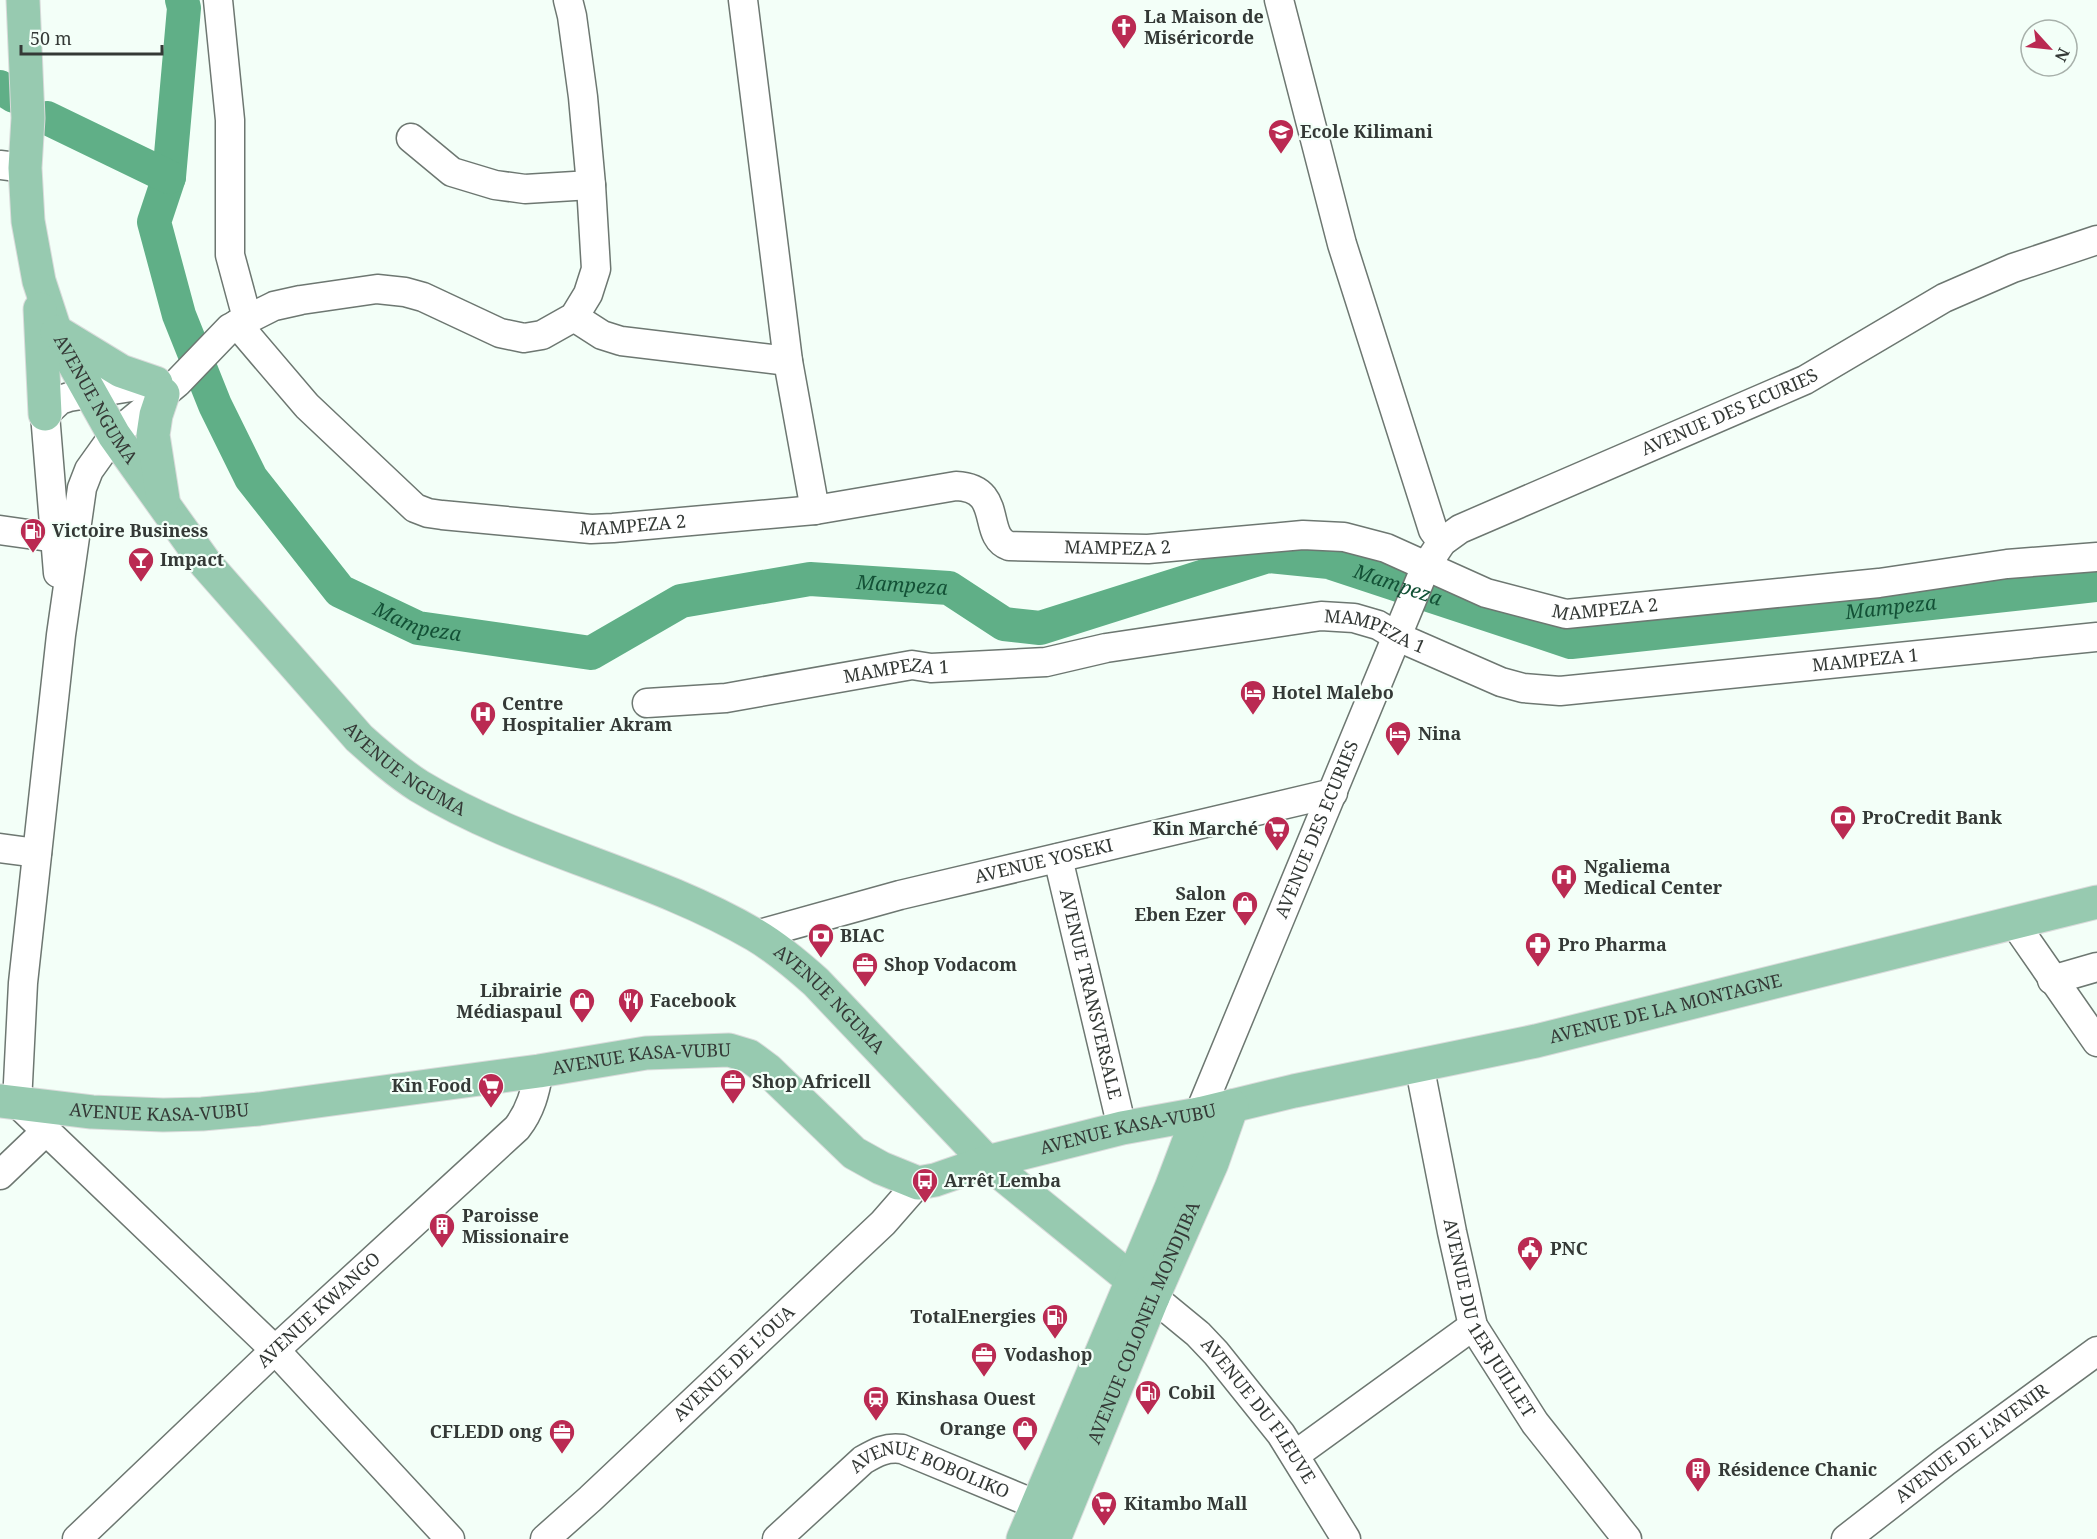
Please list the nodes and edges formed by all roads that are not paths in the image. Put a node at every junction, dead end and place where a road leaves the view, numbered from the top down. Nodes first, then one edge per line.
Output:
1 (23, 0) edge
2 (219, 0) edge
3 (568, 0) edge
4 (743, 0) edge
5 (1280, 0) edge
6 (411, 138) dead end
7 (13, 166) edge
8 (591, 185) junction
9 (2097, 240) edge
10 (39, 280) junction
11 (574, 317) junction
12 (236, 326) junction
13 (55, 330) junction
14 (788, 361) junction
15 (167, 384) junction
16 (89, 393) junction
17 (45, 414) junction
18 (114, 435) junction
19 (164, 506) junction
20 (815, 510) junction
21 (0, 530) edge
22 (56, 538) junction
23 (1442, 542) junction
24 (2097, 557) edge
25 (1423, 574) junction
26 (1400, 631) junction
27 (61, 635) junction
28 (2097, 637) edge
29 (648, 703) dead end
30 (1333, 793) junction
31 (0, 848) edge
32 (38, 853) junction
33 (1058, 858) junction
34 (2097, 902) edge
35 (2015, 924) junction
36 (756, 935) junction
37 (2097, 967) edge
38 (2052, 980) junction
39 (12, 981) edge
40 (1237, 1023) junction
41 (2097, 1042) edge
42 (1419, 1064) junction
43 (539, 1071) junction
44 (9, 1102) edge
45 (1232, 1106) junction
46 (1199, 1114) junction
47 (1122, 1128) junction
48 (46, 1131) junction
49 (987, 1162) junction
50 (0, 1175) edge
51 (918, 1183) junction
52 (1142, 1288) junction
53 (1473, 1326) junction
54 (275, 1350) junction
55 (2097, 1351) edge
56 (1295, 1455) junction
57 (1037, 1505) junction
58 (76, 1539) edge
59 (450, 1539) edge
60 (545, 1539) edge
61 (777, 1539) edge
62 (1023, 1539) edge
63 (1054, 1539) edge
64 (1346, 1539) edge
65 (1626, 1539) edge
66 (1846, 1539) edge

1 - 7 main road, AVENUE NGUMA
2 - 12 street
3 - 8 street
4 - 14 street
5 - 23 street
6 - 8 street
7 - 10 main road, AVENUE NGUMA
8 - 11 street
9 - 23 street, AVENUE DES ECURIES
10 - 13 main road, AVENUE NGUMA
10 - 17 main road
11 - 12 street
11 - 14 street
12 - 15 street
12 - 20 street, MAMPEZA 2
13 - 15 main road
13 - 16 main road, AVENUE NGUMA
14 - 20 street
15 - 16 street
15 - 18 street
15 - 19 main road
16 - 17 street
16 - 18 main road, AVENUE NGUMA
17 - 22 street
18 - 19 main road, AVENUE NGUMA
18 - 27 street
19 - 36 main road, AVENUE NGUMA
20 - 25 street, MAMPEZA 2
21 - 22 street
22 - 27 street
23 - 25 street, AVENUE DES ECURIES
24 - 25 street, MAMPEZA 2
25 - 26 street, AVENUE DES ECURIES
26 - 28 street, MAMPEZA 1
26 - 29 street, MAMPEZA 1
26 - 30 street, AVENUE DES ECURIES
27 - 32 street
30 - 33 street, AVENUE YOSEKI
30 - 40 street, AVENUE DES ECURIES
31 - 32 street
32 - 39 street
33 - 36 street, AVENUE YOSEKI
33 - 47 street, AVENUE TRANSVERSALE
34 - 35 main road, AVENUE DE LA MONTAGNE
35 - 38 street
35 - 42 main road, AVENUE DE LA MONTAGNE
36 - 49 main road, AVENUE NGUMA
37 - 38 street
38 - 41 street
39 - 44 street
40 - 45 street, AVENUE DES ECURIES
40 - 46 street, AVENUE DES ECURIES
42 - 45 main road, AVENUE DE LA MONTAGNE
42 - 53 street, AVENUE DU 1ER JUILLET
43 - 44 main road, AVENUE KASA-VUBU
43 - 51 main road, AVENUE KASA-VUBU
43 - 54 street, AVENUE KWANGO
44 - 48 street
45 - 46 main road, AVENUE KASA-VUBU
45 - 52 main road, AVENUE COLONEL MONDJIBA
46 - 47 main road, AVENUE KASA-VUBU
46 - 52 main road, AVENUE COLONEL MONDJIBA
47 - 49 main road, AVENUE KASA-VUBU
48 - 50 street
48 - 54 street
49 - 51 main road, AVENUE KASA-VUBU
49 - 52 main road, AVENUE NGUMA
51 - 60 street, AVENUE DE L’OUA
52 - 56 street, AVENUE DU FLEUVE
52 - 57 main road, AVENUE COLONEL MONDJIBA
52 - 63 main road, AVENUE COLONEL MONDJIBA
53 - 56 street
53 - 65 street, AVENUE DU 1ER JUILLET
54 - 58 street, AVENUE KWANGO
54 - 59 street
55 - 66 street, AVENUE DE L'AVENIR
56 - 64 street, AVENUE DU FLEUVE
57 - 61 street, AVENUE BOBOLIKO
57 - 62 main road, AVENUE COLONEL MONDJIBA

